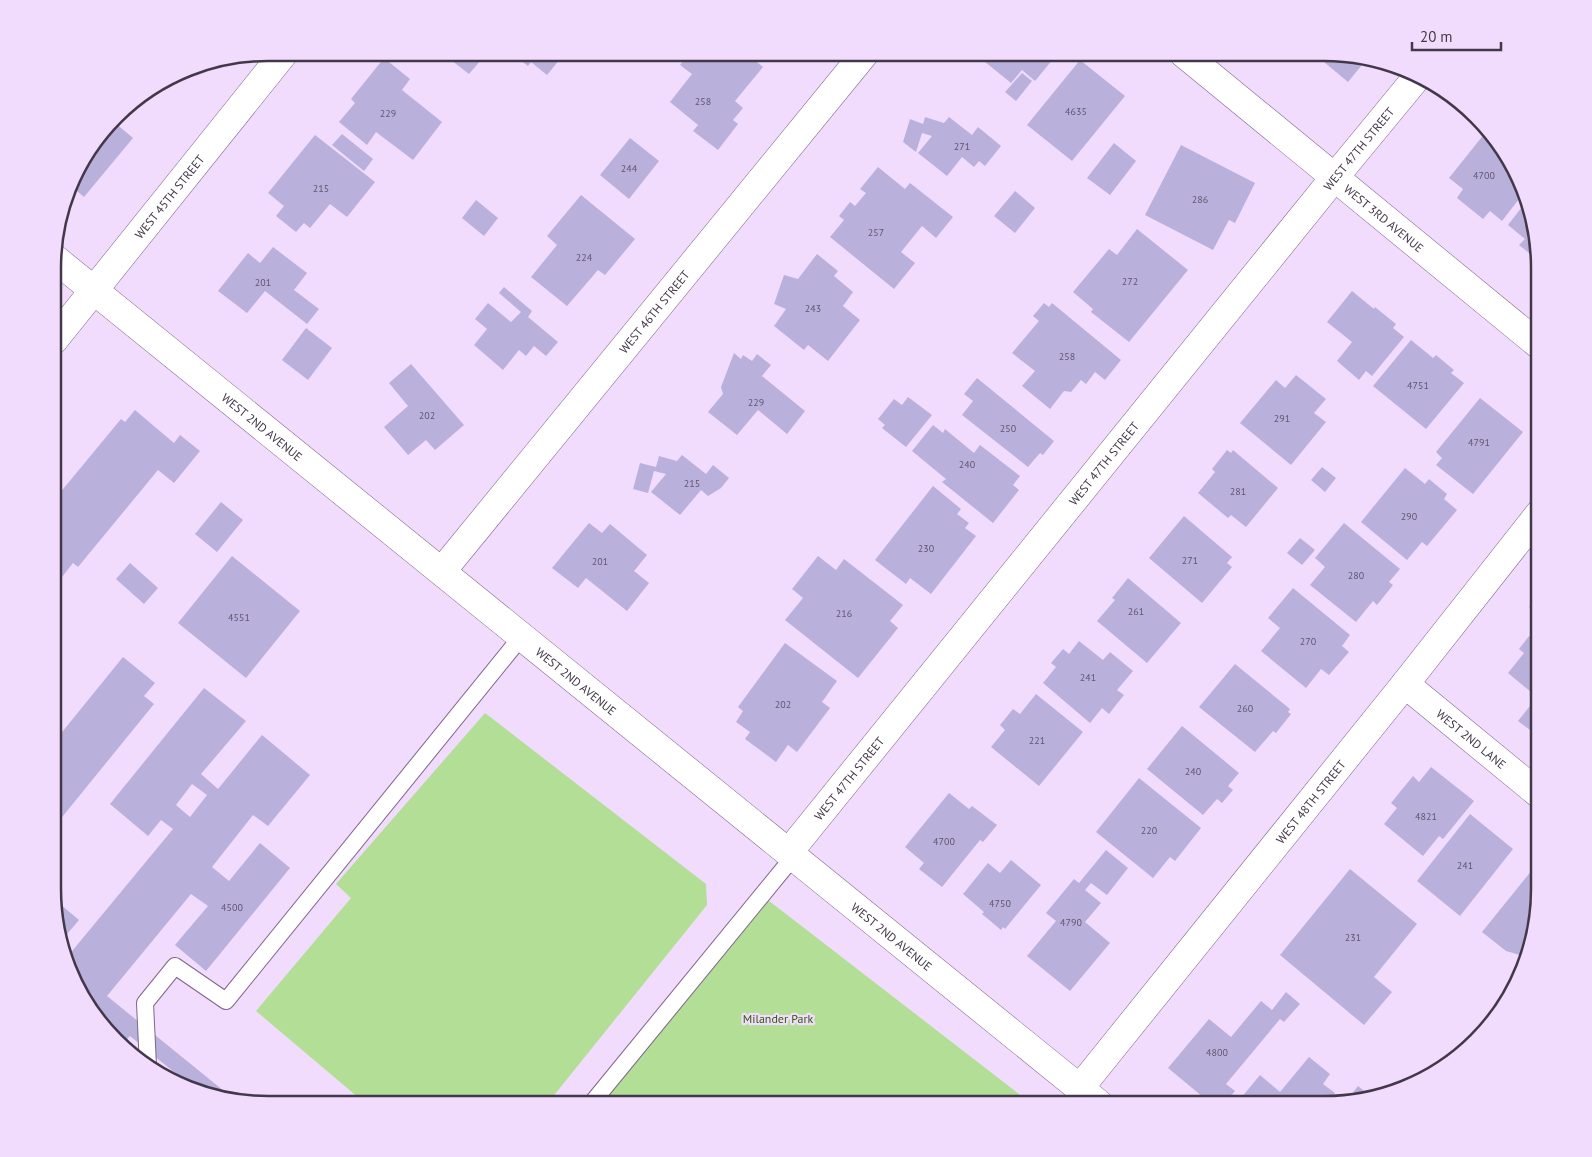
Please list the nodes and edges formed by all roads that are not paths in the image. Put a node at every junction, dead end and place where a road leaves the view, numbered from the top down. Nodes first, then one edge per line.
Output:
1 (277, 61) edge
2 (858, 61) edge
3 (1192, 61) edge
4 (1413, 82) edge
5 (1334, 178) junction
6 (61, 264) edge
7 (94, 290) junction
8 (61, 331) edge
9 (1531, 338) edge
10 (1531, 524) edge
11 (442, 571) junction
12 (522, 636) junction
13 (1405, 684) junction
14 (1531, 787) edge
15 (792, 854) junction
16 (148, 1057) edge
17 (597, 1096) edge
18 (1088, 1096) edge
19 (1090, 1096) edge

1 - 7 street, WEST 45TH STREET
2 - 11 street, WEST 46TH STREET
3 - 5 street, WEST 3RD AVENUE
4 - 5 street, WEST 47TH STREET
5 - 9 street, WEST 3RD AVENUE
5 - 15 street, WEST 47TH STREET
6 - 7 street, WEST 2ND AVENUE
7 - 8 street, WEST 45TH STREET
7 - 11 street, WEST 2ND AVENUE
10 - 13 street, WEST 48TH STREET
11 - 12 street, WEST 2ND AVENUE
12 - 15 street, WEST 2ND AVENUE
12 - 16 lane
13 - 14 street, WEST 2ND LANE
13 - 19 street, WEST 48TH STREET
15 - 17 lane
15 - 18 street, WEST 2ND AVENUE

